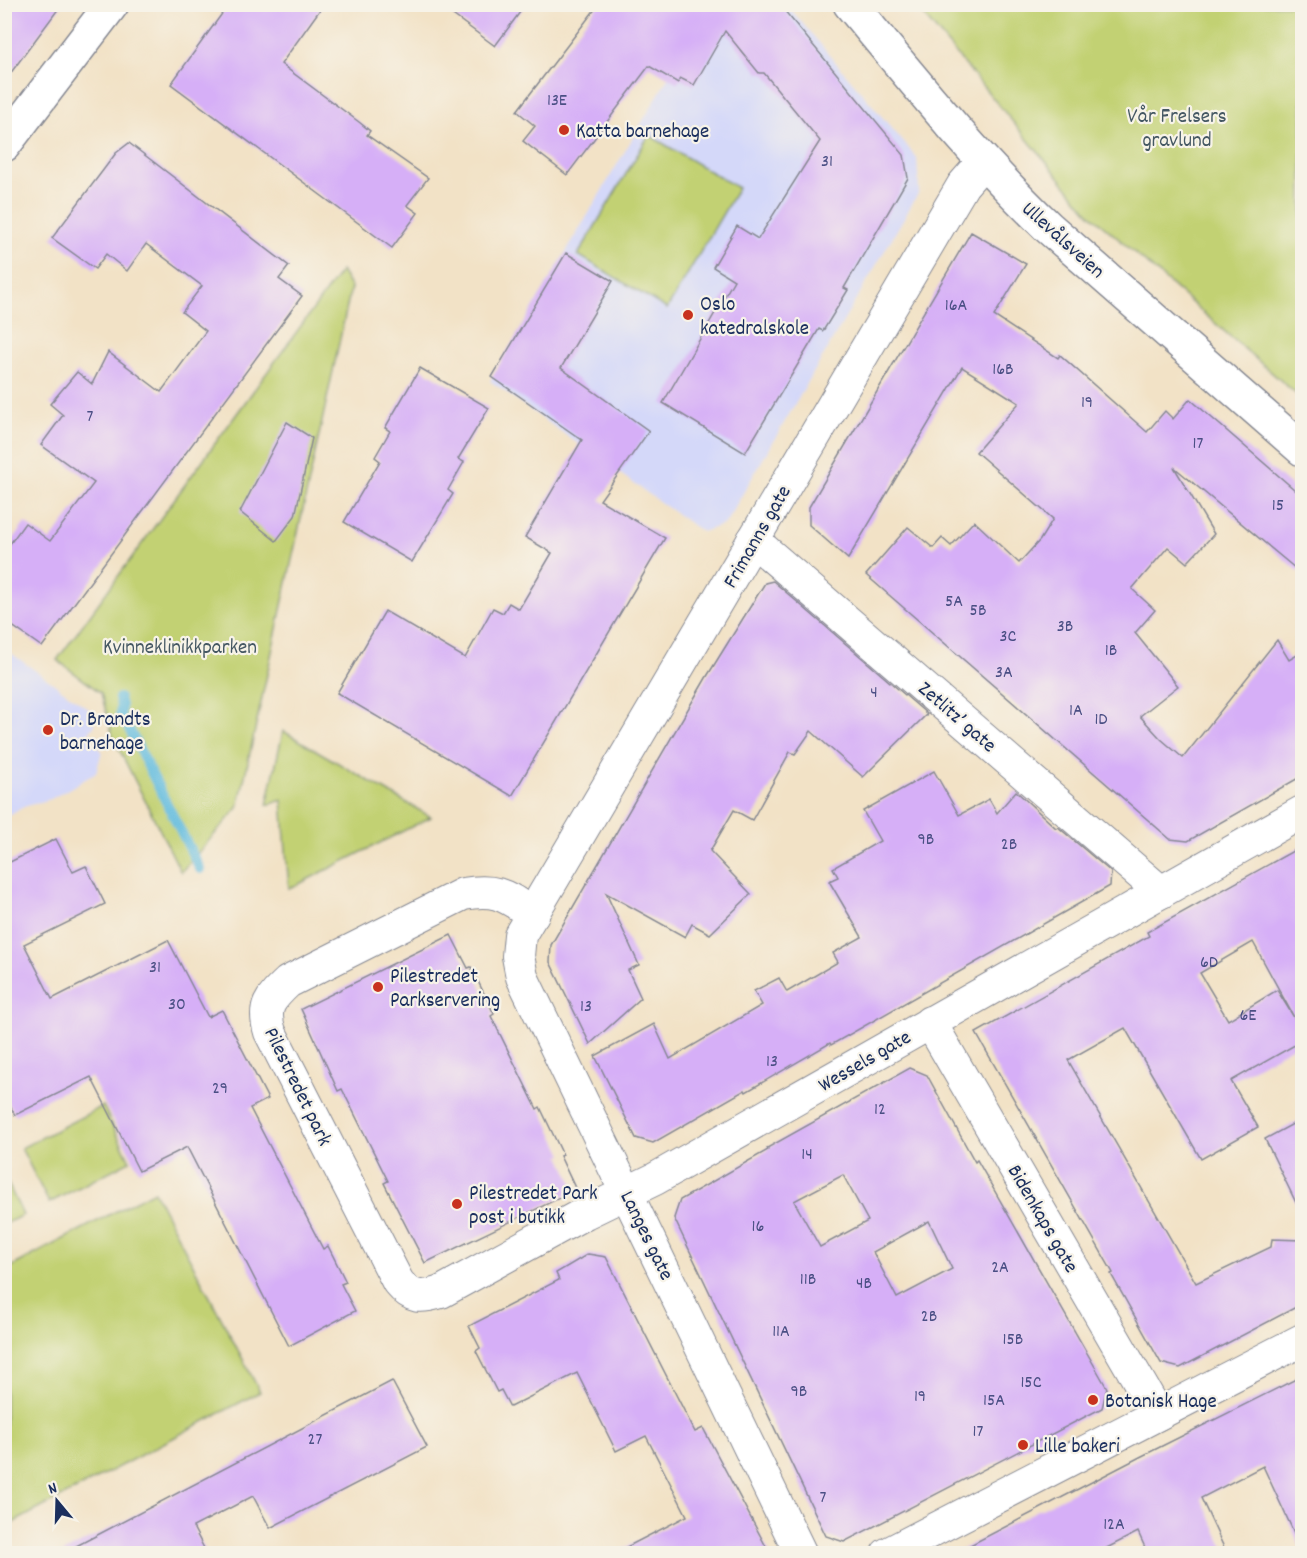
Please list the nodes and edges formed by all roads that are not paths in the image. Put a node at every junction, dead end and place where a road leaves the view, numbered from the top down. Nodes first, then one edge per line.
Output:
1 (112, 4) edge
2 (850, 4) edge
3 (4, 145) edge
4 (983, 162) junction
5 (1302, 449) edge
6 (753, 540) junction
7 (1302, 812) edge
8 (1161, 892) junction
9 (532, 914) junction
10 (930, 1022) junction
11 (627, 1192) junction
12 (420, 1296) joint
13 (1302, 1340) edge
14 (1158, 1414) junction
15 (801, 1554) edge
16 (887, 1554) edge

1 - 3 main road
2 - 4 main road, Ullevålsveien
4 - 5 main road, Ullevålsveien
4 - 6 street, Frimanns gate
6 - 8 street, Zetlitz’ gate
6 - 9 street, Frimanns gate
7 - 8 street, Wessels gate
8 - 10 street, Wessels gate
9 - 11 street, Langes gate
9 - 12 street, Pilestredet park
10 - 11 street, Wessels gate
10 - 14 street, Bidenkaps gate
11 - 12 street, Wessels gate
11 - 15 street, Langes gate
13 - 14 street
14 - 16 street

